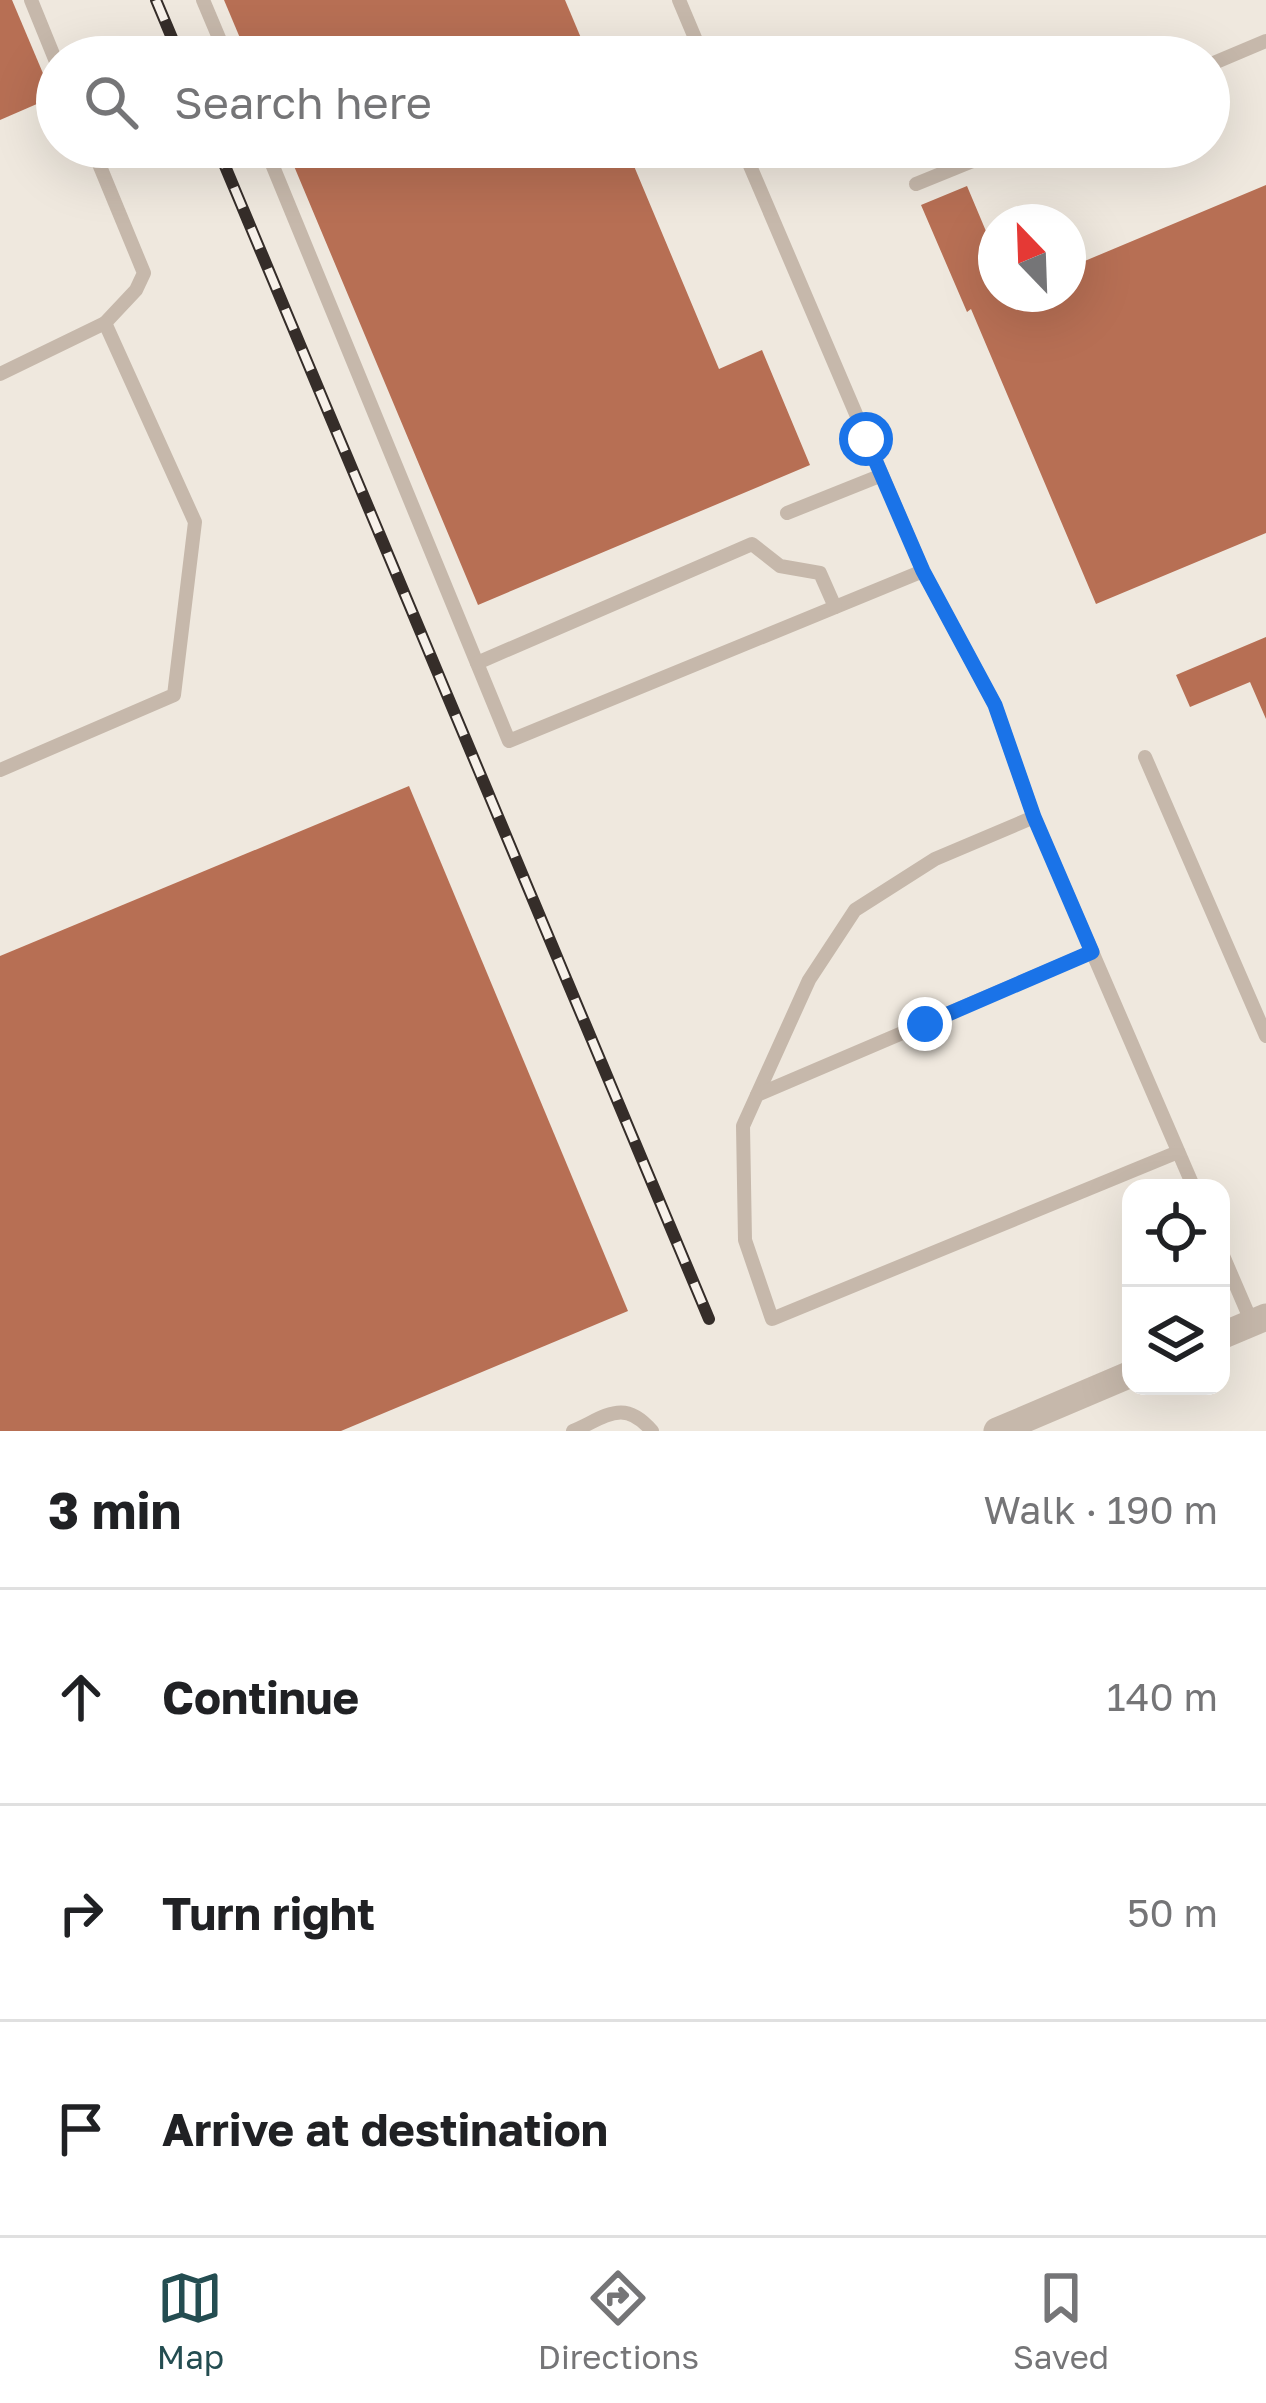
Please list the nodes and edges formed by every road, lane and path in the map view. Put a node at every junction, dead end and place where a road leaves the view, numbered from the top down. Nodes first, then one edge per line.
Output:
1 (31, 0) edge
2 (203, 0) edge
3 (679, 0) edge
4 (46, 36) edge
5 (218, 36) edge
6 (694, 36) edge
7 (1266, 41) edge
8 (1230, 56) edge
9 (101, 168) edge
10 (274, 168) edge
11 (751, 168) edge
12 (955, 168) edge
13 (916, 184) dead end
14 (104, 322) junction
15 (0, 374) edge
16 (882, 475) junction
17 (787, 513) dead end
18 (923, 571) junction
19 (835, 607) junction
20 (477, 663) junction
21 (1145, 757) dead end
22 (0, 770) edge
23 (1034, 817) junction
24 (1092, 952) junction
25 (1266, 1036) edge
26 (757, 1095) junction
27 (1178, 1152) junction
28 (1190, 1179) edge
29 (1230, 1267) edge
30 (1259, 1320) edge
31 (1230, 1332) edge
32 (1122, 1378) edge
33 (573, 1431) edge
34 (652, 1431) edge
35 (997, 1431) edge

1 - 4 lane
2 - 5 lane
3 - 6 lane
7 - 8 lane
9 - 14 lane
10 - 20 lane
11 - 16 lane
12 - 13 lane
14 - 15 lane
14 - 22 lane
16 - 17 lane
16 - 18 lane
18 - 19 lane
18 - 23 lane
19 - 20 lane
19 - 20 lane
21 - 25 lane
23 - 24 lane
23 - 26 lane
24 - 26 lane
24 - 27 lane
26 - 27 lane
27 - 28 lane
29 - 30 lane
30 - 31 street
32 - 35 street
33 - 34 lane

